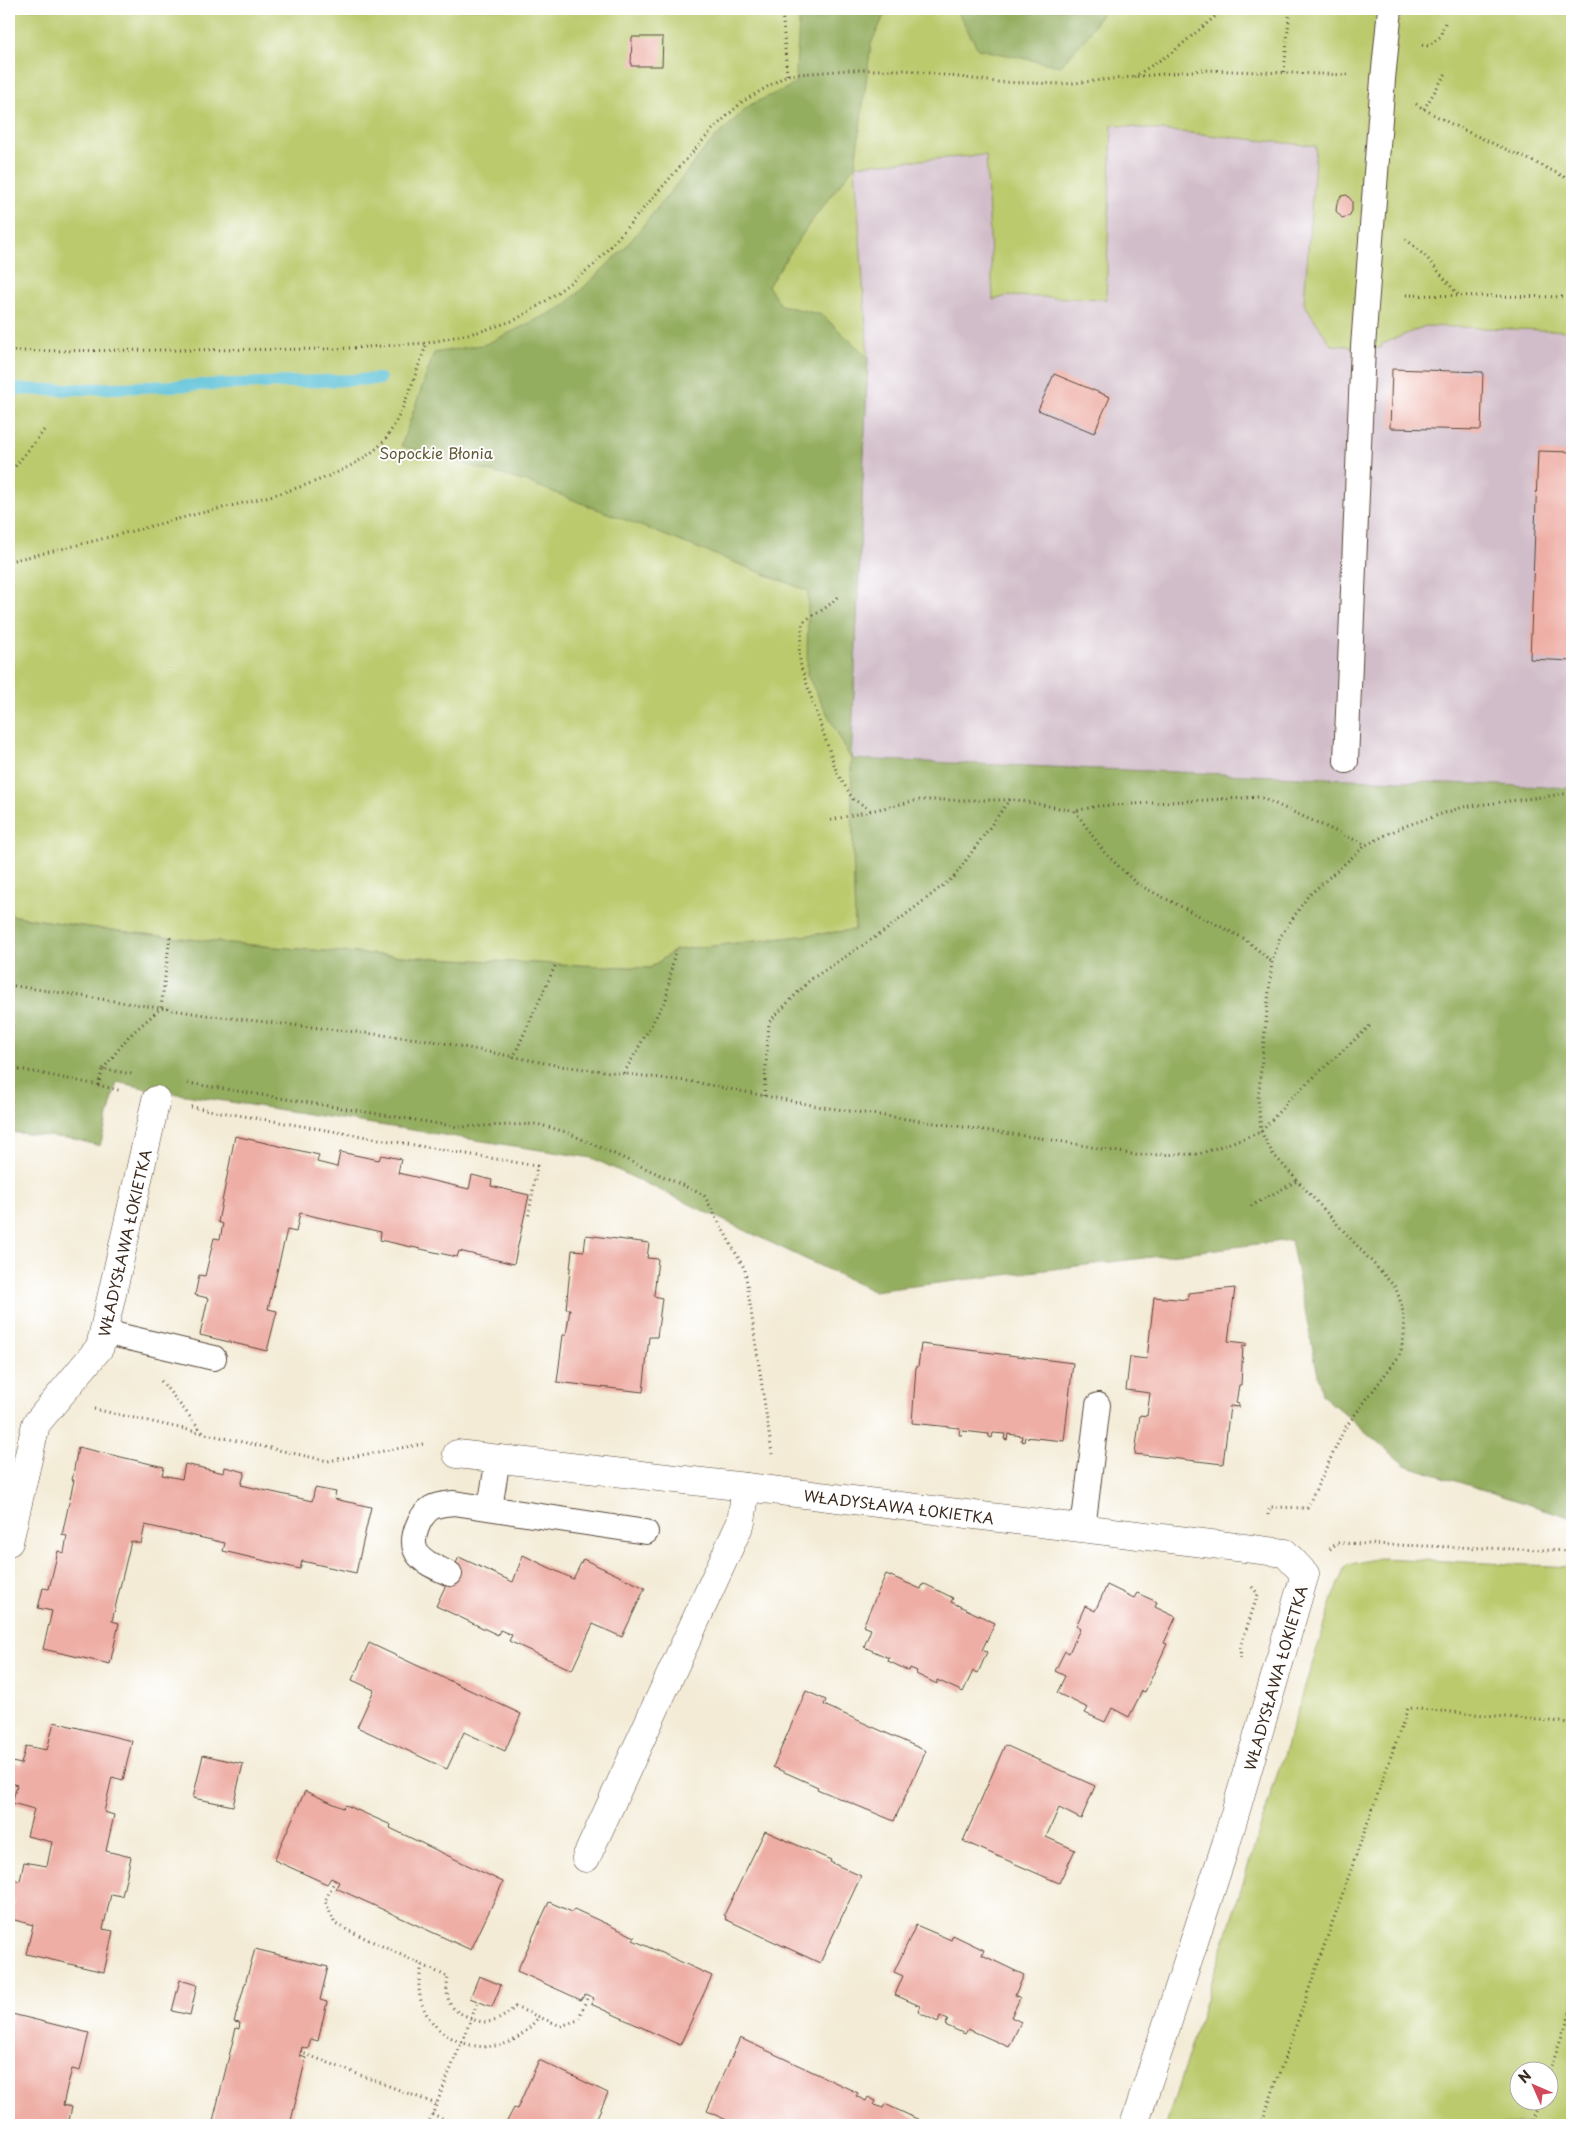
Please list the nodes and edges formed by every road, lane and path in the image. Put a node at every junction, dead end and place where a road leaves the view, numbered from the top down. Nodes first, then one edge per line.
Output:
1 (782, 9) edge
2 (1224, 9) edge
3 (1290, 9) edge
4 (1390, 9) edge
5 (1284, 72) junction
6 (1446, 73) dead end
7 (787, 75) junction
8 (1133, 77) junction
9 (1383, 80) junction
10 (1424, 110) junction
11 (1572, 181) edge
12 (1373, 211) junction
13 (1368, 295) junction
14 (1459, 296) junction
15 (1572, 297) edge
16 (427, 343) junction
17 (9, 351) edge
18 (45, 429) dead end
19 (9, 474) edge
20 (9, 561) edge
21 (837, 597) dead end
22 (1346, 760) dead end
23 (1572, 793) edge
24 (1010, 799) junction
25 (870, 810) junction
26 (1075, 811) junction
27 (831, 820) dead end
28 (1366, 845) junction
29 (170, 937) dead end
30 (675, 950) dead end
31 (1272, 962) junction
32 (556, 964) dead end
33 (9, 985) edge
34 (161, 1008) junction
35 (1372, 1024) dead end
36 (513, 1058) junction
37 (9, 1069) edge
38 (103, 1069) junction
39 (624, 1073) junction
40 (140, 1075) dead end
41 (186, 1082) dead end
42 (98, 1085) junction
43 (115, 1089) dead end
44 (764, 1096) junction
45 (156, 1100) joint
46 (1261, 1132) junction
47 (1297, 1181) junction
48 (1251, 1206) dead end
49 (528, 1219) dead end
50 (114, 1334) junction
51 (214, 1358) dead end
52 (57, 1400) junction
53 (1098, 1405) dead end
54 (204, 1435) junction
55 (457, 1454) joint
56 (498, 1458) junction
57 (746, 1487) junction
58 (778, 1491) junction
59 (490, 1508) junction
60 (1083, 1529) junction
61 (646, 1532) dead end
62 (9, 1542) edge
63 (1259, 1550) junction
64 (1572, 1551) edge
65 (450, 1574) dead end
66 (1305, 1574) junction
67 (1240, 1663) dead end
68 (1572, 1723) edge
69 (586, 1858) dead end
70 (335, 1880) dead end
71 (422, 1965) junction
72 (588, 1996) dead end
73 (477, 2004) dead end
74 (1572, 2007) edge
75 (539, 2017) junction
76 (471, 2019) junction
77 (460, 2043) junction
78 (300, 2052) dead end
79 (1553, 2062) edge
80 (436, 2104) junction
81 (1536, 2112) edge
82 (432, 2114) junction
83 (428, 2125) edge
84 (459, 2125) edge
85 (1134, 2125) edge
86 (1261, 2125) edge
87 (1531, 2125) edge

1 - 7 path
2 - 8 path
3 - 5 path
4 - 9 lane
5 - 8 path
5 - 9 path
6 - 10 path
7 - 8 path
7 - 16 path
9 - 10 path
9 - 12 lane
10 - 11 path
12 - 13 lane
12 - 14 path
13 - 14 path
13 - 22 lane
14 - 15 path
16 - 17 path
16 - 20 path
18 - 19 path
21 - 25 path
23 - 28 path
24 - 25 path
24 - 26 path
24 - 44 path
25 - 27 path
26 - 28 path
26 - 31 path
28 - 31 path
29 - 34 path
30 - 39 path
31 - 46 path
32 - 36 path
33 - 34 path
34 - 36 path
34 - 38 path
35 - 46 path
36 - 39 path
37 - 42 path
38 - 40 path
38 - 42 path
39 - 44 path
41 - 58 path
42 - 43 path
44 - 46 path
45 - 49 path
45 - 50 street, WŁADYSŁAWA ŁOKIETKA
46 - 47 path
47 - 48 path
47 - 63 path
50 - 51 lane
50 - 52 street, WŁADYSŁAWA ŁOKIETKA
50 - 54 path
52 - 54 path
52 - 62 street, WŁADYSŁAWA ŁOKIETKA
53 - 60 lane
54 - 55 path
55 - 56 street, WŁADYSŁAWA ŁOKIETKA
56 - 57 street, WŁADYSŁAWA ŁOKIETKA
56 - 59 lane
57 - 58 street, WŁADYSŁAWA ŁOKIETKA
57 - 69 street
58 - 60 street, WŁADYSŁAWA ŁOKIETKA
59 - 61 lane
59 - 65 lane
60 - 63 street, WŁADYSŁAWA ŁOKIETKA
63 - 66 street, WŁADYSŁAWA ŁOKIETKA
63 - 67 path
64 - 66 path
66 - 85 street, WŁADYSŁAWA ŁOKIETKA
68 - 86 path
70 - 71 path
71 - 76 path
71 - 77 path
72 - 75 path
73 - 76 path
74 - 79 path
75 - 76 path
75 - 77 path
76 - 77 path
77 - 80 path
78 - 80 path
80 - 82 path
81 - 87 path
82 - 83 path
82 - 84 path

